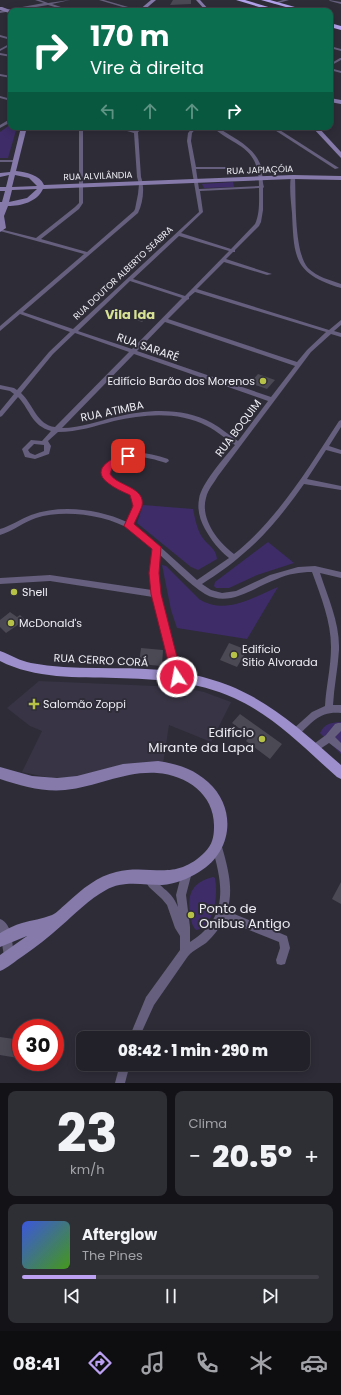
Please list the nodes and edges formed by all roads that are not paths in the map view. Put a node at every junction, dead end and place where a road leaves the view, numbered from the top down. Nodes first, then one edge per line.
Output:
1 (37, 0) edge
2 (68, 0) edge
3 (101, 0) edge
4 (154, 0) edge
5 (198, 0) edge
6 (240, 0) edge
7 (264, 0) edge
8 (331, 0) edge
9 (286, 2) edge
10 (341, 2) edge
11 (275, 3) junction
12 (48, 4) junction
13 (28, 8) edge
14 (61, 8) edge
15 (129, 8) edge
16 (144, 8) edge
17 (205, 8) edge
18 (259, 8) edge
19 (270, 8) edge
20 (299, 8) edge
21 (8, 43) edge
22 (0, 50) edge
23 (23, 130) edge
24 (81, 130) edge
25 (128, 130) edge
26 (139, 130) edge
27 (193, 130) edge
28 (218, 130) edge
29 (276, 130) edge
30 (318, 130) edge
31 (136, 132) junction
32 (341, 156) edge
33 (0, 161) edge
34 (16, 161) junction
35 (194, 168) junction
36 (236, 168) dead end
37 (12, 173) junction
38 (340, 173) edge
39 (0, 174) edge
40 (292, 177) junction
41 (262, 179) junction
42 (139, 181) junction
43 (197, 181) junction
44 (80, 186) junction
45 (41, 187) junction
46 (262, 187) junction
47 (9, 188) junction
48 (0, 189) edge
49 (199, 190) junction
50 (2, 204) edge
51 (0, 217) edge
52 (1, 228) edge
53 (178, 234) junction
54 (37, 240) junction
55 (233, 251) junction
56 (87, 253) junction
57 (224, 260) junction
58 (269, 274) dead end
59 (129, 279) junction
60 (341, 286) edge
61 (195, 290) junction
62 (187, 298) junction
63 (19, 312) junction
64 (166, 320) junction
65 (341, 322) edge
66 (0, 329) edge
67 (73, 331) junction
68 (332, 332) junction
69 (341, 335) edge
70 (132, 352) junction
71 (299, 365) junction
72 (0, 387) edge
73 (19, 393) junction
74 (272, 400) junction
75 (0, 415) edge
76 (341, 422) edge
77 (57, 429) junction
78 (44, 442) dead end
79 (239, 445) junction
80 (325, 447) junction
81 (341, 452) edge
82 (166, 461) dead end
83 (303, 482) junction
84 (341, 488) edge
85 (129, 526) junction
86 (0, 532) edge
87 (156, 547) junction
88 (234, 558) junction
89 (315, 569) junction
90 (341, 575) edge
91 (0, 581) edge
92 (198, 583) junction
93 (156, 594) junction
94 (0, 656) edge
95 (177, 677) junction
96 (329, 708) junction
97 (341, 709) edge
98 (341, 727) edge
99 (295, 733) junction
100 (329, 738) junction
101 (341, 748) edge
102 (314, 749) junction
103 (0, 773) edge
104 (341, 773) edge
105 (217, 847) junction
106 (187, 872) junction
107 (148, 877) junction
108 (222, 914) junction
109 (57, 921) junction
110 (2, 932) edge
111 (184, 933) junction
112 (186, 950) junction
113 (5, 960) edge
114 (281, 960) dead end
115 (137, 1031) edge
116 (123, 1071) edge
117 (120, 1083) edge

1 - 12 street
2 - 12 street
3 - 15 street
4 - 16 street
5 - 17 street
6 - 18 highway
7 - 11 highway
8 - 10 street
9 - 11 highway
9 - 20 highway
11 - 19 highway
12 - 13 street
12 - 14 street
21 - 22 street
23 - 34 street
24 - 44 street
25 - 31 street
26 - 31 street
27 - 35 street, RUA DOUTOR ALBERTO SEABRA
28 - 41 street
29 - 38 street
30 - 32 street
31 - 42 street
33 - 34 street
34 - 37 street
35 - 36 street
35 - 43 street, RUA DOUTOR ALBERTO SEABRA
37 - 39 street
37 - 45 street
37 - 47 street
38 - 40 street, RUA JAPIAÇÓIA
40 - 41 street, RUA JAPIAÇÓIA
40 - 60 street
41 - 43 street, RUA JAPIAÇÓIA
41 - 46 street
42 - 43 street, RUA ALVILÂNDIA
42 - 44 street, RUA ALVILÂNDIA
42 - 56 street
43 - 49 street, RUA DOUTOR ALBERTO SEABRA
44 - 45 street, RUA ALVILÂNDIA
44 - 54 street
45 - 47 street, RUA ALVILÂNDIA
45 - 50 street
46 - 49 street, RUA JAPIAÇÓIA
46 - 55 street
47 - 48 street, RUA ALVILÂNDIA
47 - 50 street
49 - 53 street, RUA DOUTOR ALBERTO SEABRA
50 - 51 street
51 - 52 street
52 - 54 street
53 - 55 street
53 - 59 street, RUA DOUTOR ALBERTO SEABRA
54 - 56 street
55 - 57 street
56 - 63 street
57 - 58 street
57 - 61 street
59 - 62 street
59 - 67 street, RUA DOUTOR ALBERTO SEABRA
61 - 62 street
61 - 68 street
62 - 64 street
63 - 66 street
63 - 67 street, RUA SARARÉ
64 - 70 street
64 - 71 street
65 - 68 street, RUA BOQUIM
67 - 70 street, RUA SARARÉ
67 - 73 street, RUA DOUTOR ALBERTO SEABRA
68 - 69 street
68 - 71 street, RUA BOQUIM
70 - 74 street, RUA SARARÉ
70 - 77 street
71 - 74 street, RUA BOQUIM
72 - 73 street
73 - 75 street, RUA DOUTOR ALBERTO SEABRA
73 - 77 street, RUA ATIMBA
74 - 79 street, RUA BOQUIM
76 - 80 street
77 - 78 street
77 - 79 street, RUA ATIMBA
79 - 88 street, RUA BOQUIM
80 - 81 street
80 - 83 street
82 - 85 street
83 - 84 street
83 - 88 street
85 - 86 street
85 - 87 street
87 - 92 street
87 - 93 street
88 - 92 street
89 - 90 street
89 - 92 street
89 - 96 street
91 - 93 street
93 - 95 street
94 - 95 main road, RUA CERRO CORÁ
95 - 99 main road, RUA CERRO CORÁ
96 - 97 street
96 - 99 street
98 - 100 street
99 - 102 main road, RUA CERRO CORÁ
100 - 101 street
100 - 102 street
102 - 104 main road, RUA CERRO CORÁ
103 - 105 street
105 - 106 street
105 - 108 street
106 - 107 street
106 - 111 street
107 - 109 street
107 - 111 street
108 - 112 street
108 - 114 street
109 - 110 street
109 - 113 street
110 - 113 street
111 - 112 street
112 - 115 street
116 - 117 street

